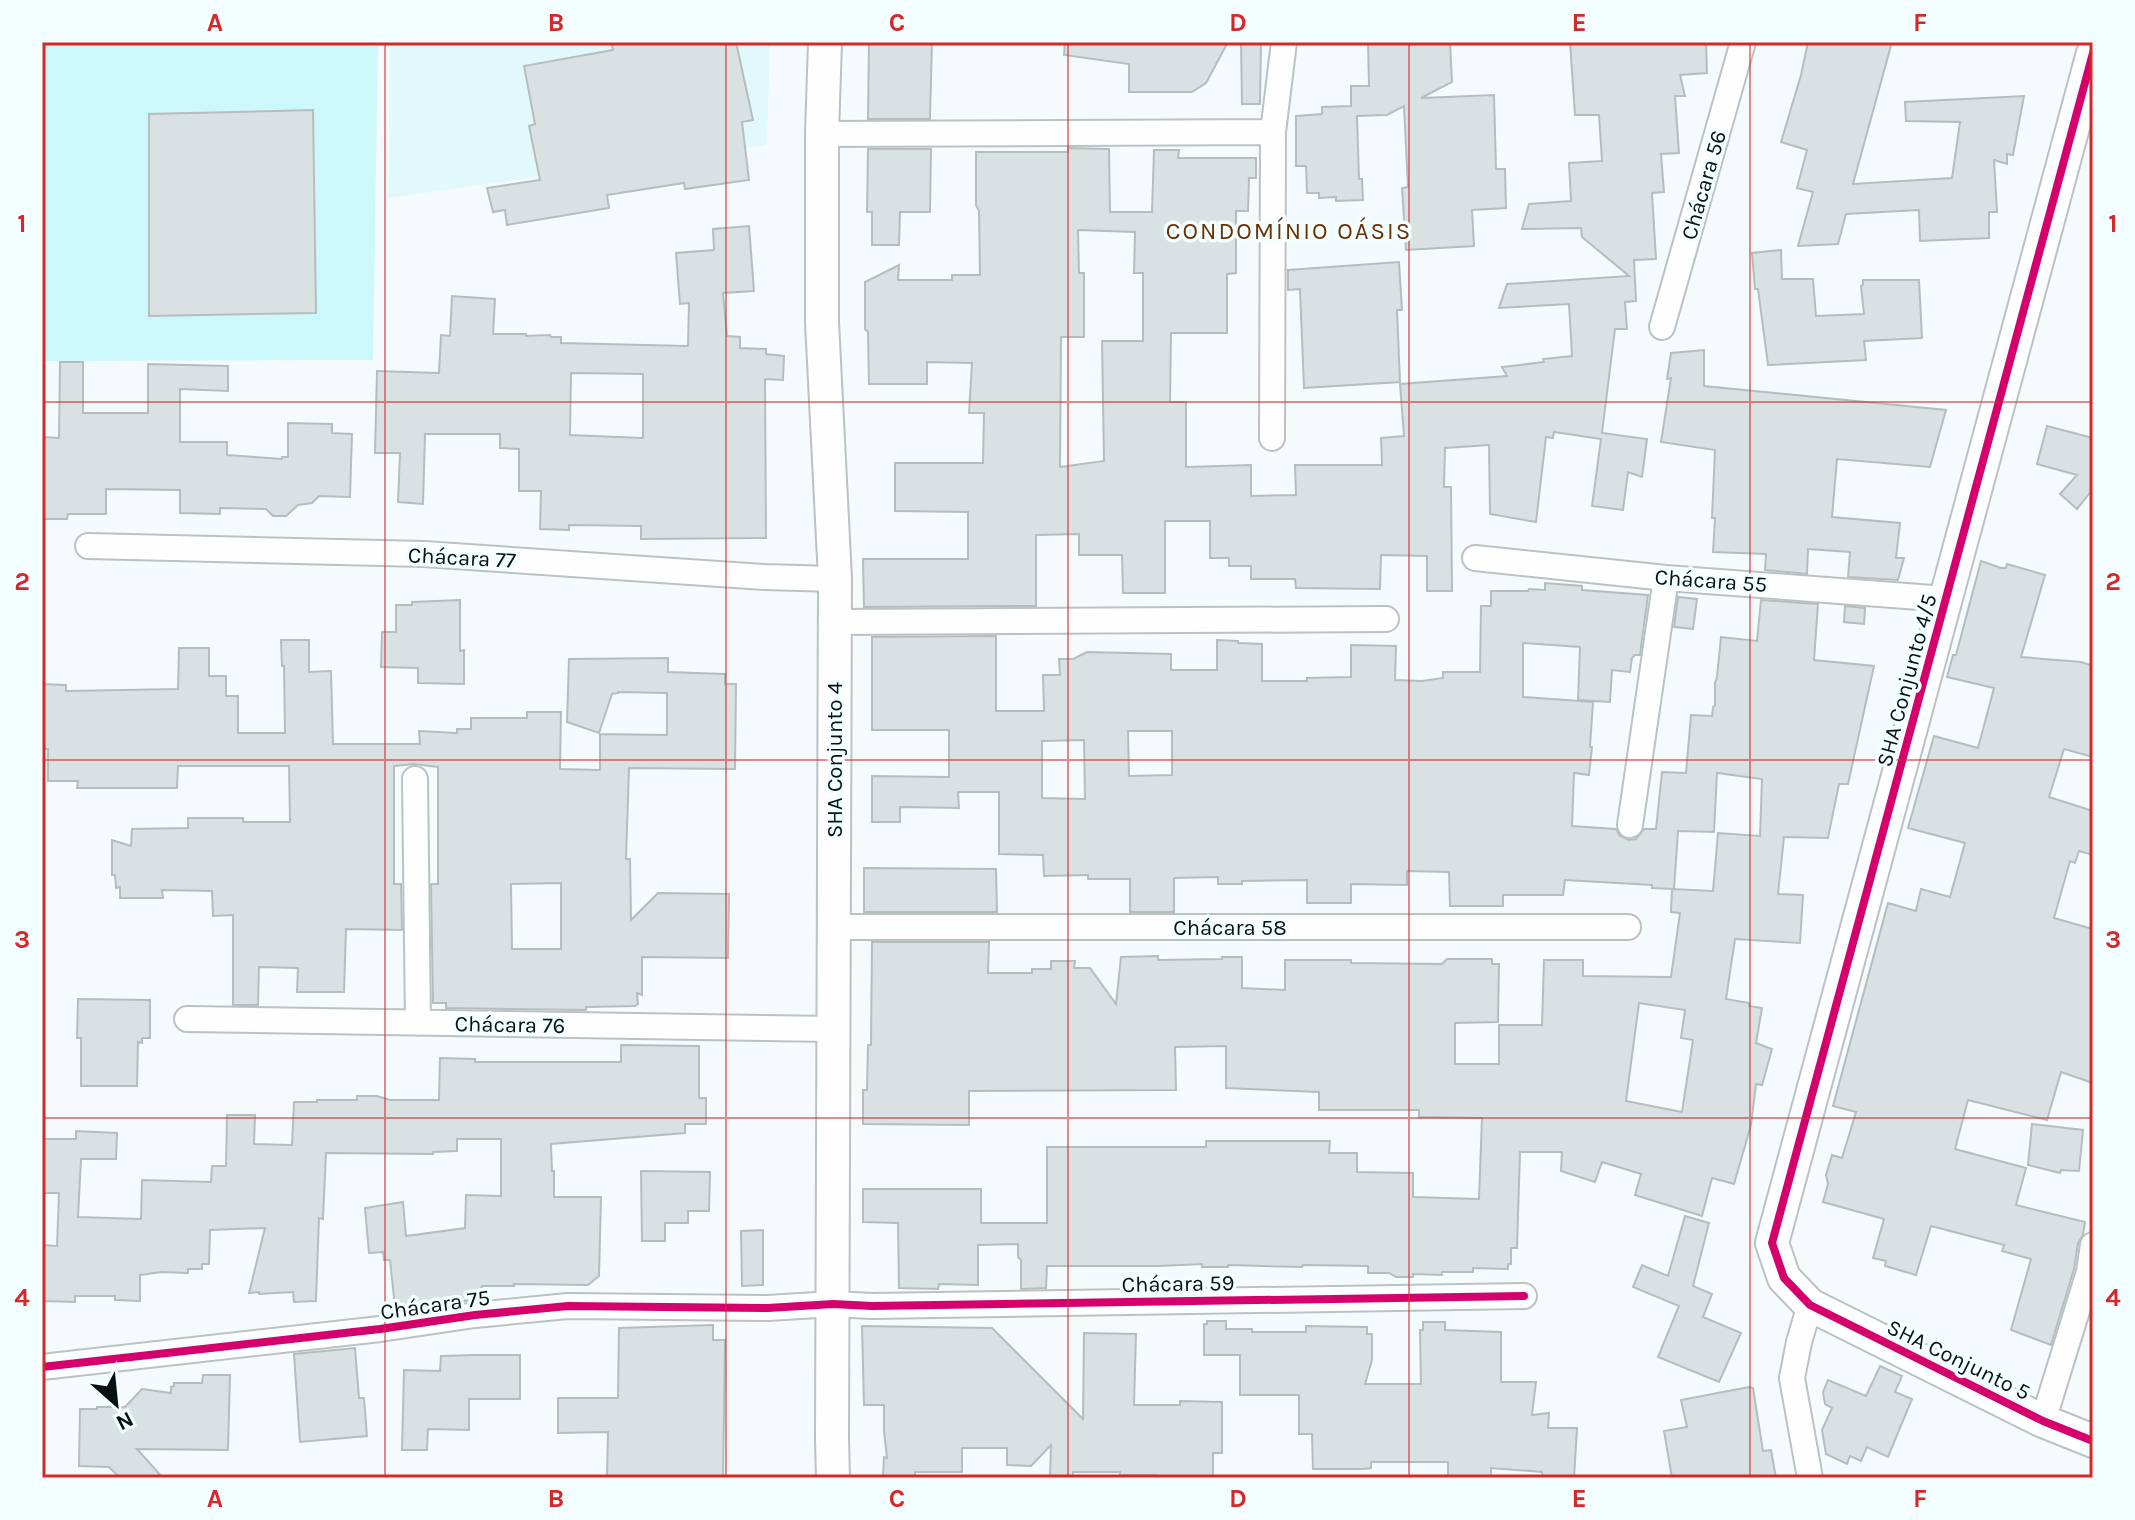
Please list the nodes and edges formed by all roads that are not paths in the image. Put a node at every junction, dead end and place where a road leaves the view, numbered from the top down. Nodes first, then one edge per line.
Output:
1 (825, 42) edge
2 (1284, 42) edge
3 (1743, 42) edge
4 (2093, 53) edge
5 (1273, 132) junction
6 (822, 134) junction
7 (1662, 327) dead end
8 (1272, 438) dead end
9 (88, 546) dead end
10 (1475, 558) dead end
11 (1666, 578) junction
12 (835, 579) junction
13 (1946, 599) junction
14 (1386, 619) dead end
15 (835, 622) junction
16 (415, 779) dead end
17 (1630, 825) dead end
18 (833, 927) junction
19 (1628, 927) dead end
20 (187, 1019) dead end
21 (418, 1023) junction
22 (833, 1029) junction
23 (2093, 1245) edge
24 (1524, 1296) dead end
25 (833, 1304) junction
26 (1810, 1305) junction
27 (42, 1367) edge
28 (2043, 1421) junction
29 (2093, 1441) edge
30 (833, 1478) edge
31 (1810, 1478) edge

1 - 6 street, SHA Conjunto 4
2 - 5 street
3 - 7 street, Chácara 56
4 - 13 street, SHA Conjunto 4/5
5 - 6 street
5 - 8 street
6 - 12 street, SHA Conjunto 4
9 - 12 street, Chácara 77
10 - 11 street, Chácara 55
11 - 13 street, Chácara 55
11 - 17 street
12 - 15 street, SHA Conjunto 4
13 - 26 street, SHA Conjunto 4/5
14 - 15 street
15 - 18 street, SHA Conjunto 4
16 - 21 street
18 - 19 street, Chácara 58
18 - 22 street, SHA Conjunto 4
20 - 21 street, Chácara 76
21 - 22 street, Chácara 76
22 - 25 street, SHA Conjunto 4
23 - 28 street
24 - 25 street, Chácara 59
25 - 27 street, Chácara 75
25 - 30 street, SHA Conjunto 4
26 - 28 street, SHA Conjunto 5
26 - 31 street
28 - 29 street, SHA Conjunto 5

